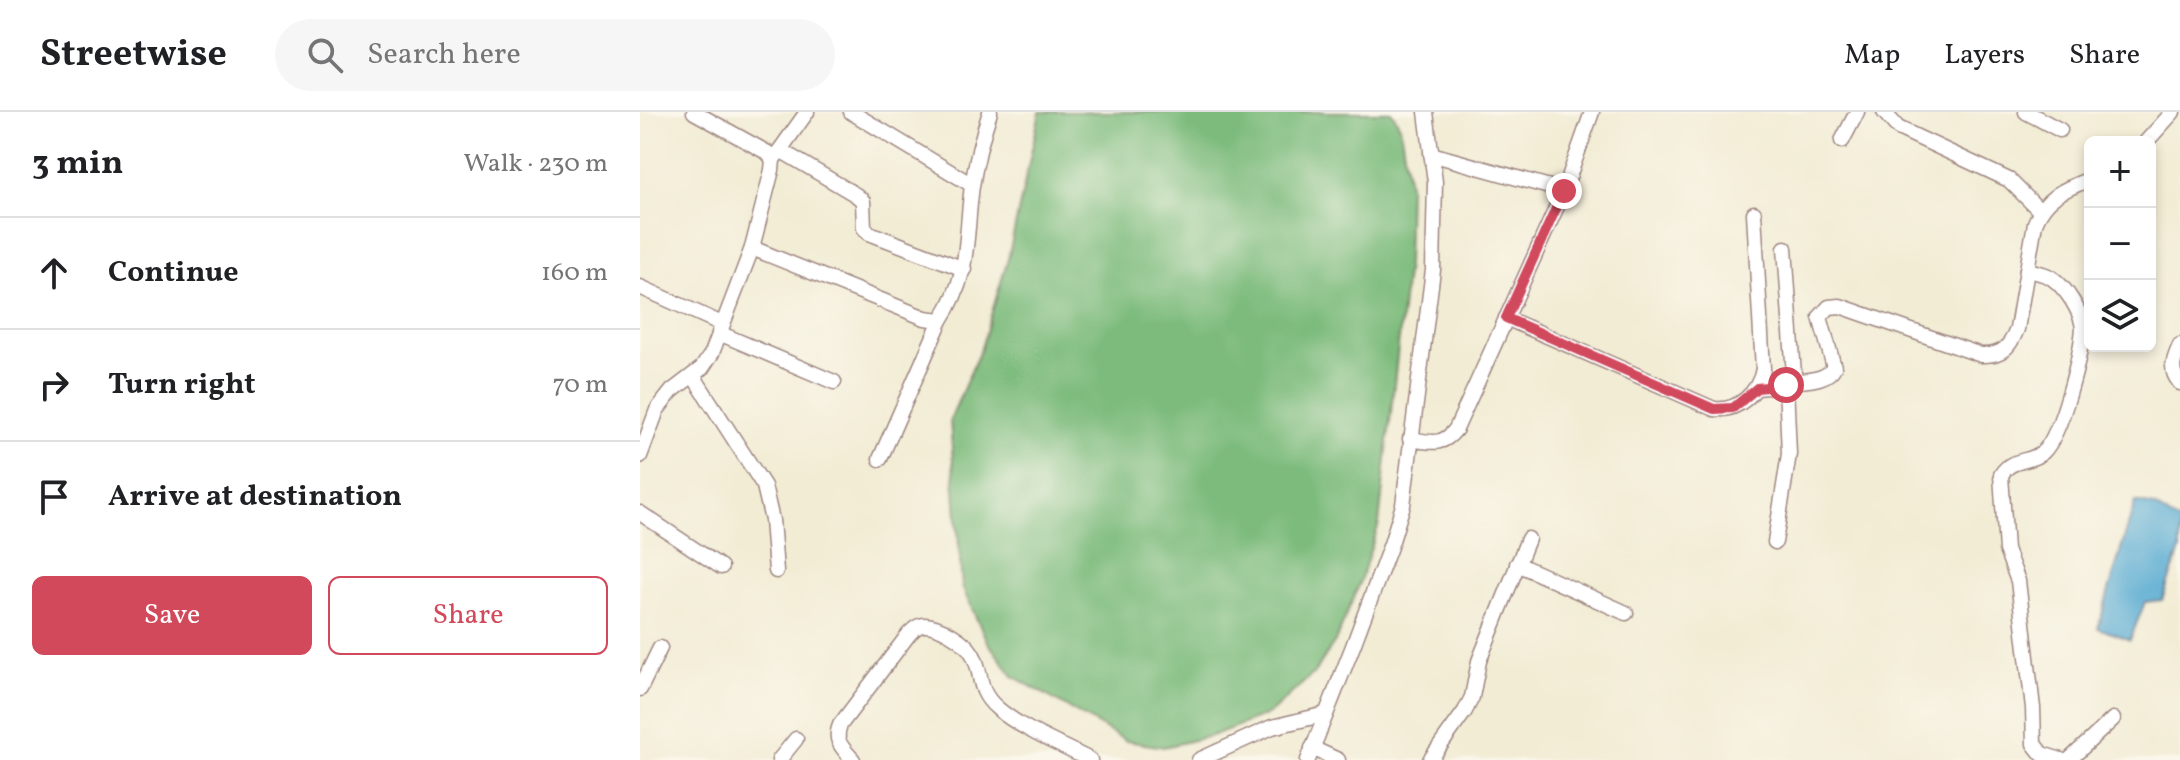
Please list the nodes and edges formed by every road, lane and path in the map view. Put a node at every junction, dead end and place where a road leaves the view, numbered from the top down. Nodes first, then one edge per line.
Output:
1 (694, 112) edge
2 (807, 112) edge
3 (851, 112) edge
4 (990, 112) edge
5 (1426, 112) edge
6 (1592, 112) edge
7 (1857, 112) edge
8 (1884, 112) edge
9 (2027, 112) edge
10 (2173, 112) edge
11 (2060, 130) dead end
12 (2151, 136) edge
13 (1842, 141) dead end
14 (1431, 154) junction
15 (776, 155) junction
16 (2084, 181) edge
17 (972, 185) junction
18 (1564, 191) junction
19 (2040, 211) junction
20 (1754, 213) dead end
21 (752, 248) junction
22 (1785, 248) dead end
23 (964, 269) junction
24 (2027, 270) junction
25 (640, 287) edge
26 (1506, 318) junction
27 (941, 320) junction
28 (720, 328) junction
29 (2180, 345) edge
30 (694, 377) junction
31 (834, 382) dead end
32 (2180, 383) edge
33 (1788, 384) junction
34 (1757, 388) junction
35 (1410, 439) junction
36 (640, 456) edge
37 (880, 459) dead end
38 (640, 513) edge
39 (1528, 539) dead end
40 (1775, 542) dead end
41 (1517, 564) junction
42 (721, 567) dead end
43 (776, 571) dead end
44 (1626, 613) dead end
45 (660, 648) dead end
46 (640, 689) edge
47 (1326, 714) junction
48 (2113, 719) dead end
49 (796, 739) dead end
50 (1310, 754) edge
51 (779, 760) edge
52 (853, 760) edge
53 (1090, 760) edge
54 (1199, 760) edge
55 (1338, 760) edge
56 (1430, 760) edge
57 (2061, 760) edge
58 (2069, 760) edge

1 - 15 street
2 - 15 street
3 - 17 street
4 - 17 street
5 - 14 street
6 - 18 street
7 - 13 street
8 - 19 street
9 - 11 street
10 - 12 street
14 - 18 street
14 - 35 street
15 - 21 street
15 - 23 street
16 - 19 street
17 - 23 street
18 - 26 street
19 - 24 street
20 - 34 street
21 - 27 street
21 - 28 street
22 - 33 street
23 - 27 street
24 - 33 street
24 - 57 street
25 - 28 street
26 - 34 street
26 - 35 street
27 - 37 street
28 - 30 street
28 - 31 street
29 - 32 street
30 - 36 street
30 - 43 street
33 - 34 street
33 - 40 street
35 - 47 street
38 - 42 street
39 - 41 street
41 - 44 street
41 - 56 street
45 - 46 street
47 - 50 street
47 - 54 street
48 - 58 street
49 - 51 street
50 - 55 street
52 - 53 street

